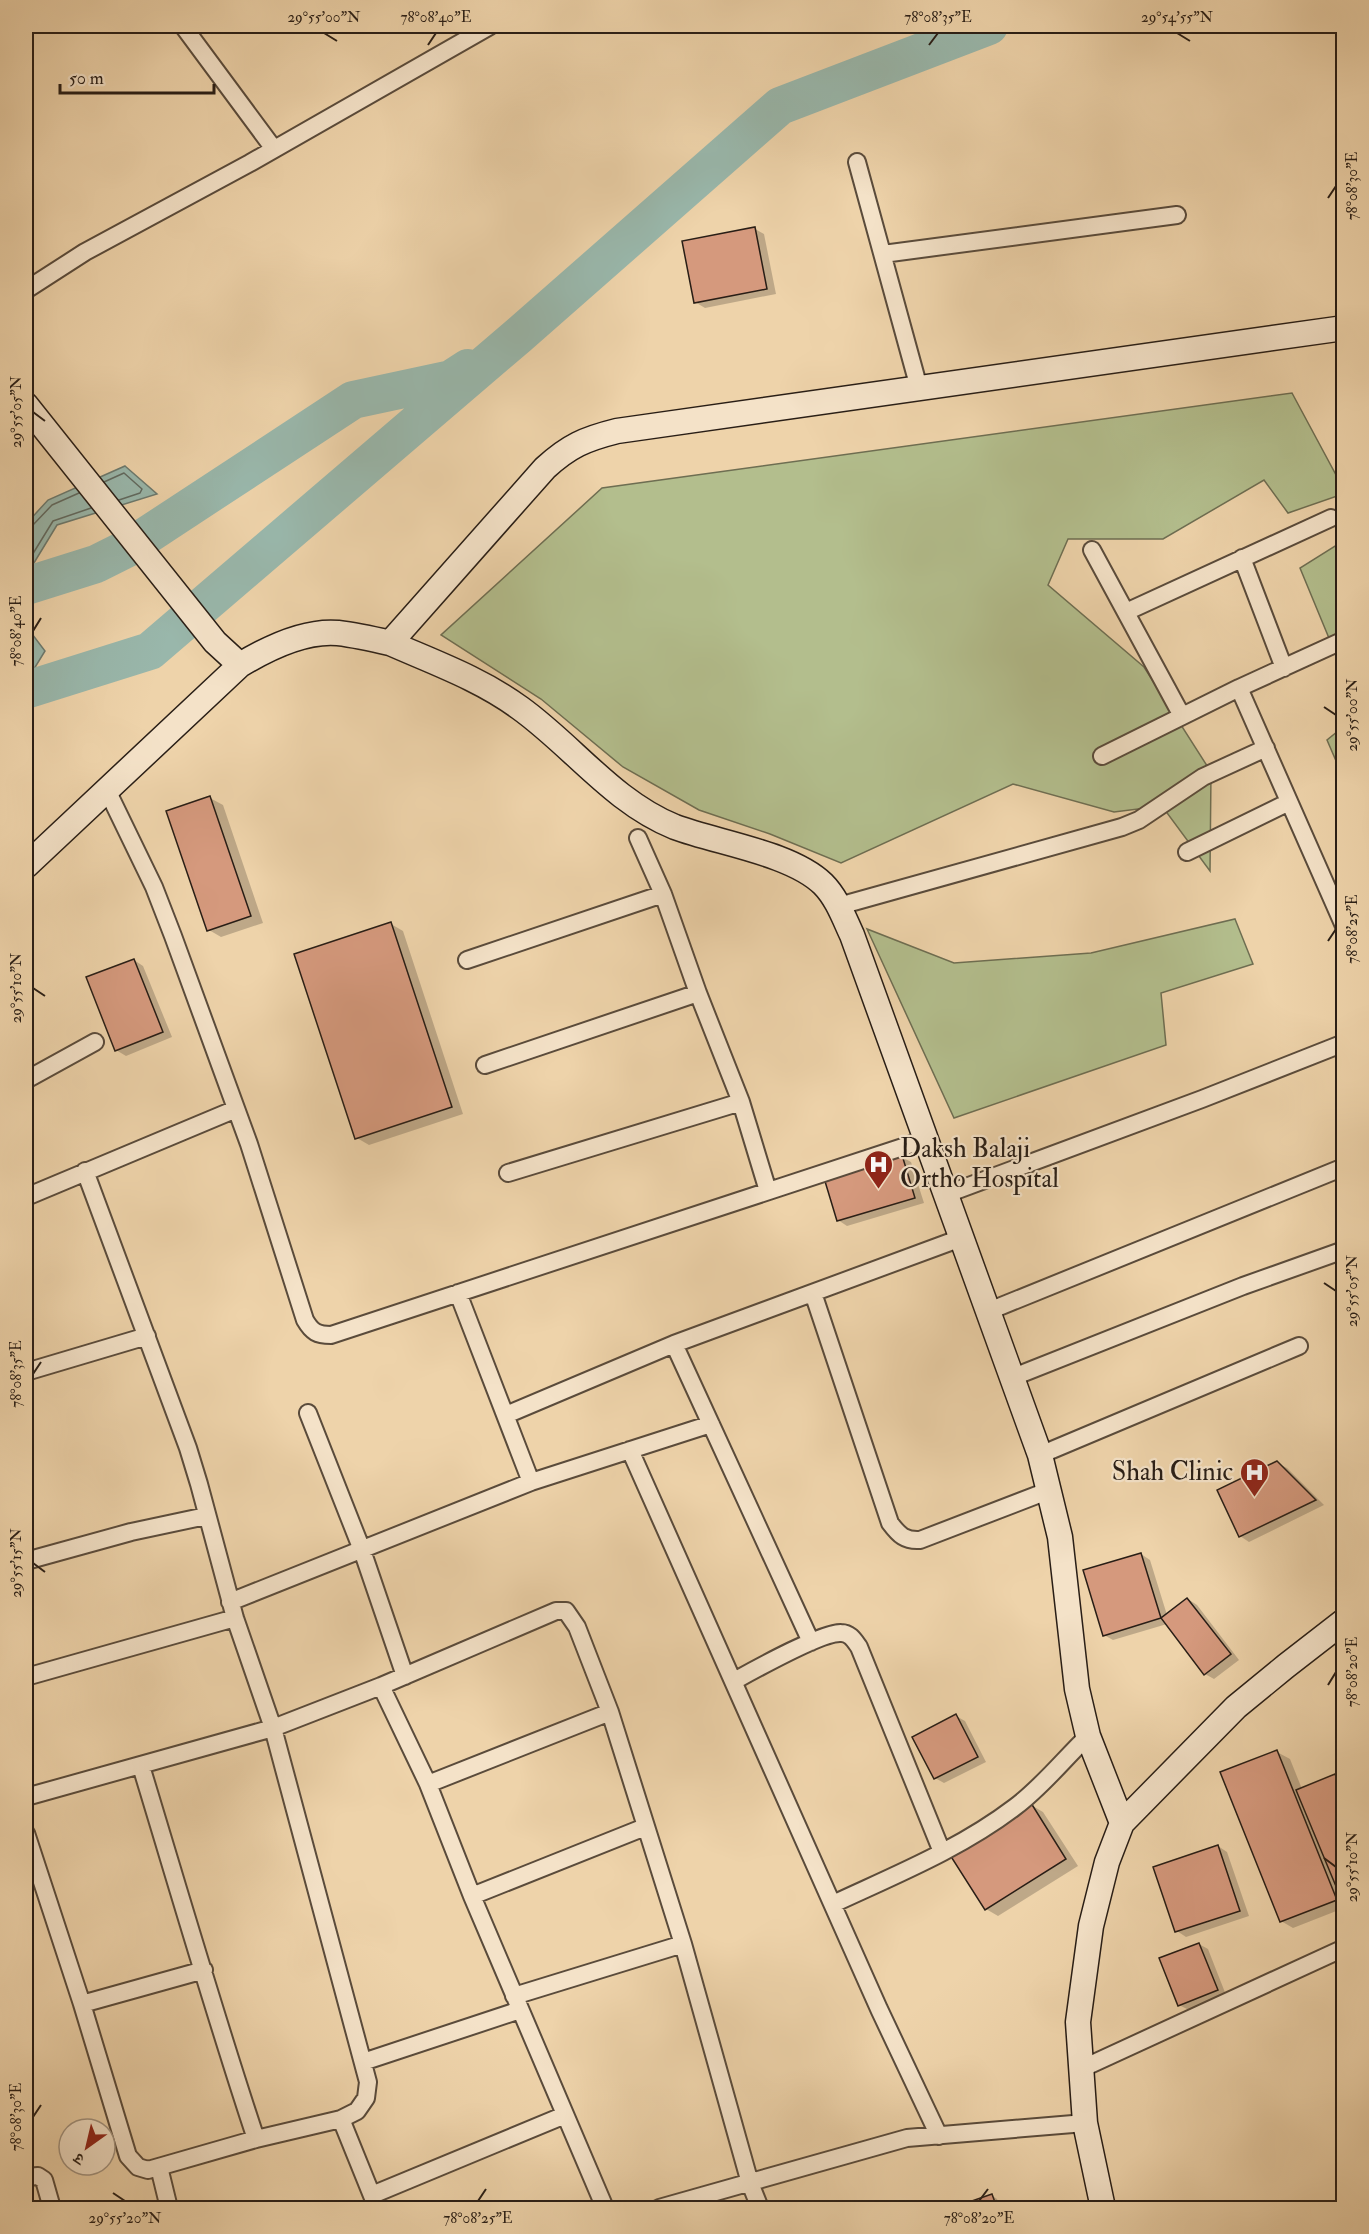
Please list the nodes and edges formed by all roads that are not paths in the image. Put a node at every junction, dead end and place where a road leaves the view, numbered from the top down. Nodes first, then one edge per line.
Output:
1 (183, 26) edge
2 (490, 26) edge
3 (274, 149) junction
4 (857, 162) dead end
5 (1178, 215) dead end
6 (883, 254) junction
7 (26, 290) edge
8 (1344, 328) edge
9 (919, 388) junction
10 (26, 405) edge
11 (1331, 518) dead end
12 (1092, 550) dead end
13 (1242, 558) junction
14 (1126, 612) junction
15 (1344, 640) edge
16 (390, 643) junction
17 (240, 665) junction
18 (1284, 668) junction
19 (1239, 688) junction
20 (1182, 716) junction
21 (1266, 748) junction
22 (1102, 756) dead end
23 (107, 790) junction
24 (1289, 802) junction
25 (638, 838) dead end
26 (1187, 852) dead end
27 (26, 866) edge
28 (663, 894) junction
29 (839, 906) junction
30 (1344, 926) edge
31 (467, 960) dead end
32 (698, 993) junction
33 (95, 1042) dead end
34 (1344, 1042) edge
35 (485, 1065) dead end
36 (26, 1080) edge
37 (741, 1102) junction
38 (236, 1110) junction
39 (927, 1139) junction
40 (1344, 1167) edge
41 (85, 1171) junction
42 (508, 1173) dead end
43 (768, 1191) junction
44 (947, 1194) junction
45 (26, 1197) edge
46 (962, 1238) junction
47 (1344, 1250) edge
48 (458, 1293) junction
49 (813, 1293) junction
50 (988, 1311) junction
51 (147, 1336) junction
52 (674, 1344) junction
53 (1299, 1346) dead end
54 (26, 1372) edge
55 (1011, 1378) junction
56 (308, 1413) dead end
57 (506, 1415) junction
58 (711, 1424) junction
59 (630, 1450) junction
60 (1040, 1455) junction
61 (531, 1482) junction
62 (1050, 1490) junction
63 (206, 1516) junction
64 (362, 1550) junction
65 (26, 1561) edge
66 (232, 1610) junction
67 (1344, 1621) edge
68 (811, 1642) junction
69 (405, 1676) junction
70 (26, 1677) edge
71 (734, 1681) junction
72 (381, 1686) junction
73 (610, 1712) junction
74 (273, 1728) junction
75 (1088, 1736) junction
76 (141, 1766) junction
77 (428, 1784) junction
78 (26, 1797) edge
79 (1122, 1823) junction
80 (645, 1827) junction
81 (26, 1833) edge
82 (942, 1852) junction
83 (472, 1896) junction
84 (833, 1904) junction
85 (683, 1944) junction
86 (1344, 1948) edge
87 (204, 1970) junction
88 (517, 2003) junction
89 (82, 2004) junction
90 (363, 2061) junction
91 (1081, 2069) junction
92 (565, 2115) junction
93 (341, 2119) junction
94 (1085, 2123) junction
95 (939, 2136) junction
96 (256, 2139) junction
97 (159, 2167) junction
98 (26, 2177) edge
99 (750, 2183) junction
100 (374, 2202) edge
101 (1098, 2207) edge
102 (52, 2208) edge
103 (169, 2208) edge
104 (605, 2208) edge
105 (659, 2208) edge
106 (760, 2208) edge

1 - 3 street
2 - 3 street
3 - 7 street
4 - 6 street
5 - 6 street
6 - 9 street
8 - 9 street
9 - 16 street
10 - 17 street
11 - 13 street
12 - 14 street
13 - 14 street
13 - 18 street
14 - 20 street
15 - 18 street
16 - 17 street
16 - 29 street
17 - 23 street
18 - 19 street
19 - 20 street
19 - 21 street
20 - 22 street
21 - 24 street
21 - 29 street
23 - 27 street
23 - 38 street
24 - 26 street
24 - 30 street
25 - 28 street
28 - 31 street
28 - 32 street
29 - 39 street
32 - 35 street
32 - 37 street
33 - 36 street
34 - 44 street
37 - 42 street
37 - 43 street
38 - 41 street
38 - 48 street
39 - 43 street
39 - 44 street
40 - 50 street
41 - 45 street
41 - 51 street
43 - 48 street
44 - 46 street
46 - 49 street
46 - 50 street
47 - 55 street
48 - 57 street
49 - 52 street
49 - 62 street
50 - 55 street
51 - 54 street
51 - 63 street
52 - 57 street
52 - 58 street
53 - 60 street
55 - 60 street
56 - 64 street
57 - 61 street
58 - 59 street
58 - 68 street
59 - 61 street
59 - 71 street
60 - 62 street
61 - 64 street
62 - 75 street
63 - 65 street
63 - 66 street
64 - 66 street
64 - 69 street
66 - 70 street
66 - 74 street
67 - 79 street
68 - 71 street
68 - 82 street
69 - 72 street
69 - 73 street
71 - 84 street
72 - 74 street
72 - 77 street
73 - 77 street
73 - 80 street
74 - 76 street
74 - 90 street
75 - 79 street
75 - 82 street
76 - 78 street
76 - 87 street
77 - 83 street
79 - 91 street
80 - 83 street
80 - 85 street
81 - 89 street
82 - 84 street
83 - 88 street
84 - 95 street
85 - 88 street
85 - 99 street
86 - 91 street
87 - 89 street
87 - 96 street
88 - 90 street
88 - 92 street
89 - 97 street
90 - 93 street
91 - 94 street
92 - 100 street
92 - 104 street
93 - 96 street
93 - 100 street
94 - 95 street
94 - 101 street
95 - 99 street
96 - 97 street
97 - 103 street
98 - 102 street
99 - 105 street
99 - 106 street

